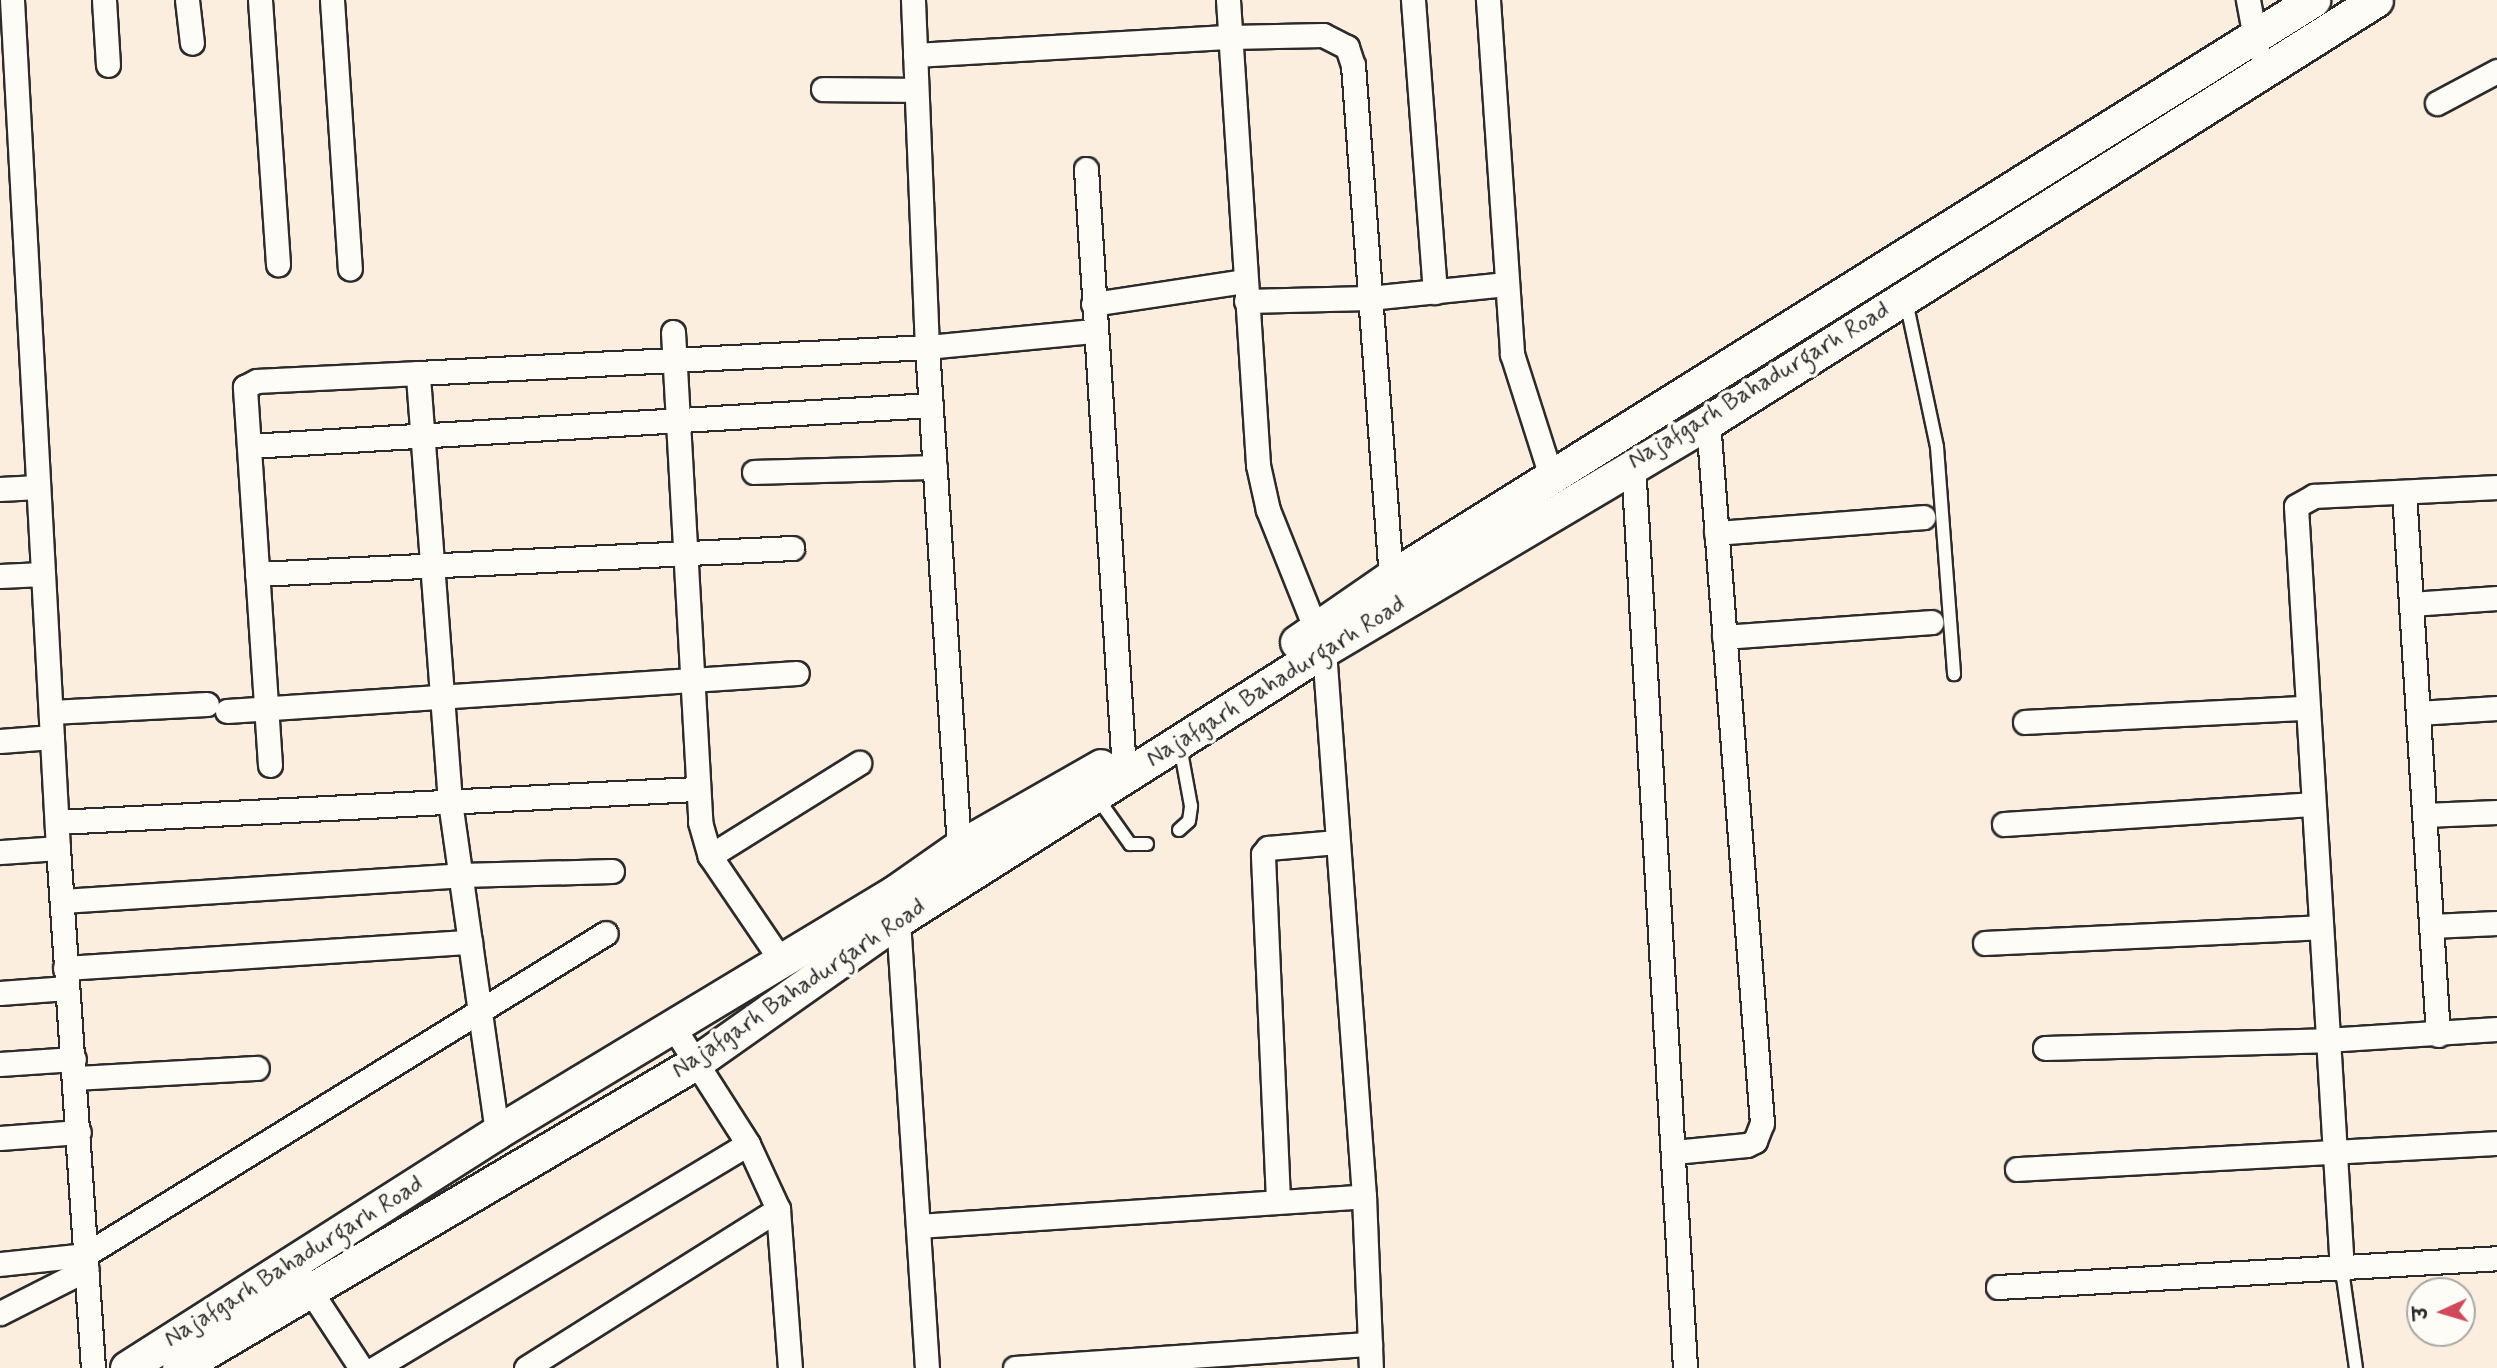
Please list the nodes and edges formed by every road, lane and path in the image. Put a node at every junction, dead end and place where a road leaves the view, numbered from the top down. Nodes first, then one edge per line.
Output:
1 (104, 0) edge
2 (187, 0) edge
3 (260, 0) edge
4 (332, 0) edge
5 (913, 0) edge
6 (1228, 0) edge
7 (1413, 0) edge
8 (1488, 0) edge
9 (2248, 0) edge
10 (2313, 0) edge
11 (2376, 0) edge
12 (8, 5) edge
13 (1230, 37) junction
14 (191, 43) dead end
15 (2261, 54) junction
16 (915, 55) junction
17 (108, 65) dead end
18 (2497, 71) edge
19 (823, 89) dead end
20 (916, 90) junction
21 (9, 92) edge
22 (2437, 103) dead end
23 (1086, 169) dead end
24 (278, 264) dead end
25 (350, 268) dead end
26 (1506, 284) junction
27 (1246, 291) junction
28 (1434, 292) junction
29 (1905, 297) junction
30 (1369, 298) junction
31 (1093, 304) junction
32 (1810, 318) junction
33 (1094, 331) junction
34 (673, 332) dead end
35 (927, 346) junction
36 (1824, 348) junction
37 (674, 359) junction
38 (418, 373) junction
39 (931, 405) junction
40 (1708, 422) junction
41 (678, 423) junction
42 (422, 437) junction
43 (249, 446) junction
44 (1633, 463) junction
45 (934, 467) junction
46 (754, 472) dead end
47 (1552, 479) junction
48 (38, 487) junction
49 (2497, 487) edge
50 (0, 489) edge
51 (2404, 492) junction
52 (1923, 517) dead end
53 (1716, 533) junction
54 (792, 548) dead end
55 (683, 553) junction
56 (432, 566) junction
57 (43, 574) junction
58 (257, 574) junction
59 (0, 576) edge
60 (1391, 577) junction
61 (2497, 598) edge
62 (2411, 604) junction
63 (1931, 622) dead end
64 (1724, 637) junction
65 (1321, 639) junction
66 (797, 673) dead end
67 (1954, 674) dead end
68 (690, 680) junction
69 (442, 697) junction
70 (2305, 708) junction
71 (2497, 708) edge
72 (266, 709) junction
73 (51, 712) junction
74 (2418, 713) junction
75 (2025, 722) dead end
76 (52, 737) junction
77 (0, 741) edge
78 (1179, 742) junction
79 (1123, 754) junction
80 (859, 763) dead end
81 (270, 765) dead end
82 (695, 789) junction
83 (1096, 795) junction
84 (450, 802) junction
85 (2311, 804) junction
86 (2497, 812) edge
87 (2424, 815) junction
88 (57, 822) junction
89 (2004, 824) dead end
90 (1179, 830) dead end
91 (1337, 842) junction
92 (1147, 844) dead end
93 (959, 847) junction
94 (58, 848) junction
95 (0, 852) edge
96 (710, 856) junction
97 (612, 871) dead end
98 (461, 875) junction
99 (62, 901) junction
100 (898, 920) junction
101 (2497, 923) edge
102 (2431, 926) junction
103 (2319, 927) junction
104 (606, 933) dead end
105 (470, 942) junction
106 (1985, 943) dead end
107 (780, 959) junction
108 (66, 978) junction
109 (0, 993) edge
110 (480, 1013) junction
111 (672, 1025) junction
112 (2497, 1029) edge
113 (2438, 1035) junction
114 (2326, 1040) junction
115 (2045, 1048) dead end
116 (695, 1063) junction
117 (0, 1064) edge
118 (75, 1068) junction
119 (257, 1068) dead end
120 (79, 1132) junction
121 (497, 1132) junction
122 (0, 1138) edge
123 (2497, 1143) edge
124 (748, 1144) junction
125 (2332, 1151) junction
126 (1674, 1152) junction
127 (2017, 1169) dead end
128 (1364, 1196) junction
129 (1278, 1200) junction
130 (778, 1209) junction
131 (918, 1226) junction
132 (2497, 1258) edge
133 (86, 1262) junction
134 (0, 1264) edge
135 (2342, 1270) junction
136 (301, 1275) junction
137 (1998, 1287) dead end
138 (0, 1313) edge
139 (1370, 1344) junction
140 (93, 1368) edge
141 (127, 1368) edge
142 (179, 1368) edge
143 (361, 1368) edge
144 (374, 1368) edge
145 (527, 1368) edge
146 (789, 1368) edge
147 (927, 1368) edge
148 (1015, 1368) edge
149 (1371, 1368) edge
150 (1685, 1368) edge
151 (2357, 1368) edge

1 - 17 street
2 - 14 street
3 - 24 street
4 - 25 street
5 - 16 street
6 - 13 street
7 - 28 street
8 - 26 street
9 - 15 street
10 - 15 main road, Najafgarh Bahadurgarh Road
11 - 15 main road, Najafgarh Bahadurgarh Road
12 - 21 street
13 - 16 street
13 - 27 street
13 - 30 street
15 - 29 main road, Najafgarh Bahadurgarh Road
15 - 32 main road, Najafgarh Bahadurgarh Road
16 - 20 street
18 - 22 street
19 - 20 street
20 - 35 street
21 - 48 street
23 - 31 street
26 - 28 street
26 - 47 street
27 - 30 street
27 - 31 street
27 - 65 street
28 - 30 street
29 - 36 main road, Najafgarh Bahadurgarh Road
29 - 67 lane
30 - 60 street
31 - 33 street
32 - 36 main road
32 - 47 main road, Najafgarh Bahadurgarh Road
33 - 35 street
33 - 79 street
34 - 37 street
35 - 37 street
35 - 39 street
36 - 40 main road, Najafgarh Bahadurgarh Road
37 - 38 street
37 - 41 street
38 - 42 street
38 - 43 street
39 - 41 street
39 - 45 street
40 - 44 main road, Najafgarh Bahadurgarh Road
40 - 53 street
41 - 42 street
41 - 55 street
42 - 43 street
42 - 56 street
43 - 58 street
44 - 65 main road, Najafgarh Bahadurgarh Road
44 - 126 street
45 - 46 street
45 - 93 street
47 - 60 main road, Najafgarh Bahadurgarh Road
48 - 50 street
48 - 57 street
49 - 51 street
51 - 62 street
51 - 70 street
52 - 53 street
53 - 64 street
54 - 55 street
55 - 56 street
55 - 68 street
56 - 58 street
56 - 69 street
57 - 59 street
57 - 73 street
58 - 72 street
60 - 65 main road, Najafgarh Bahadurgarh Road
61 - 62 street
62 - 74 street
63 - 64 street
64 - 126 street
65 - 78 main road, Najafgarh Bahadurgarh Road
65 - 79 main road, Najafgarh Bahadurgarh Road
65 - 91 street
66 - 68 street
68 - 69 street
68 - 82 street
69 - 72 street
69 - 84 street
70 - 75 street
70 - 85 street
71 - 74 street
72 - 73 street
72 - 81 street
73 - 76 street
74 - 87 street
76 - 77 street
76 - 88 street
78 - 83 main road, Najafgarh Bahadurgarh Road
78 - 90 lane
79 - 93 main road, Najafgarh Bahadurgarh Road
80 - 96 street
82 - 84 street
82 - 96 street
83 - 92 lane
83 - 100 main road, Najafgarh Bahadurgarh Road
84 - 88 street
84 - 98 street
85 - 89 street
85 - 103 street
86 - 87 street
87 - 102 street
88 - 94 street
91 - 128 street
91 - 129 street
93 - 107 main road, Najafgarh Bahadurgarh Road
94 - 95 street
94 - 99 street
96 - 107 street
97 - 98 street
98 - 99 street
98 - 105 street
99 - 108 street
100 - 116 main road, Najafgarh Bahadurgarh Road
100 - 131 street
101 - 102 street
102 - 113 street
103 - 106 street
103 - 114 street
104 - 110 street
105 - 108 street
105 - 110 street
107 - 111 main road, Najafgarh Bahadurgarh Road
108 - 109 street
108 - 118 street
110 - 121 street
110 - 133 street
111 - 116 street
111 - 121 main road, Najafgarh Bahadurgarh Road
112 - 113 street
113 - 114 street
114 - 115 street
114 - 125 street
116 - 124 street
116 - 136 main road, Najafgarh Bahadurgarh Road
117 - 118 street
118 - 119 street
118 - 120 street
120 - 122 street
120 - 133 street
121 - 136 main road, Najafgarh Bahadurgarh Road
123 - 125 street
124 - 130 street
124 - 144 street
125 - 127 street
125 - 135 street
126 - 150 street
128 - 129 street
128 - 139 street
129 - 131 street
130 - 145 street
130 - 146 street
131 - 147 street
132 - 135 street
133 - 134 street
133 - 138 street
133 - 140 street
135 - 137 street
135 - 151 lane
136 - 141 main road, Najafgarh Bahadurgarh Road
136 - 142 main road, Najafgarh Bahadurgarh Road
136 - 143 street
139 - 148 street
139 - 149 street

